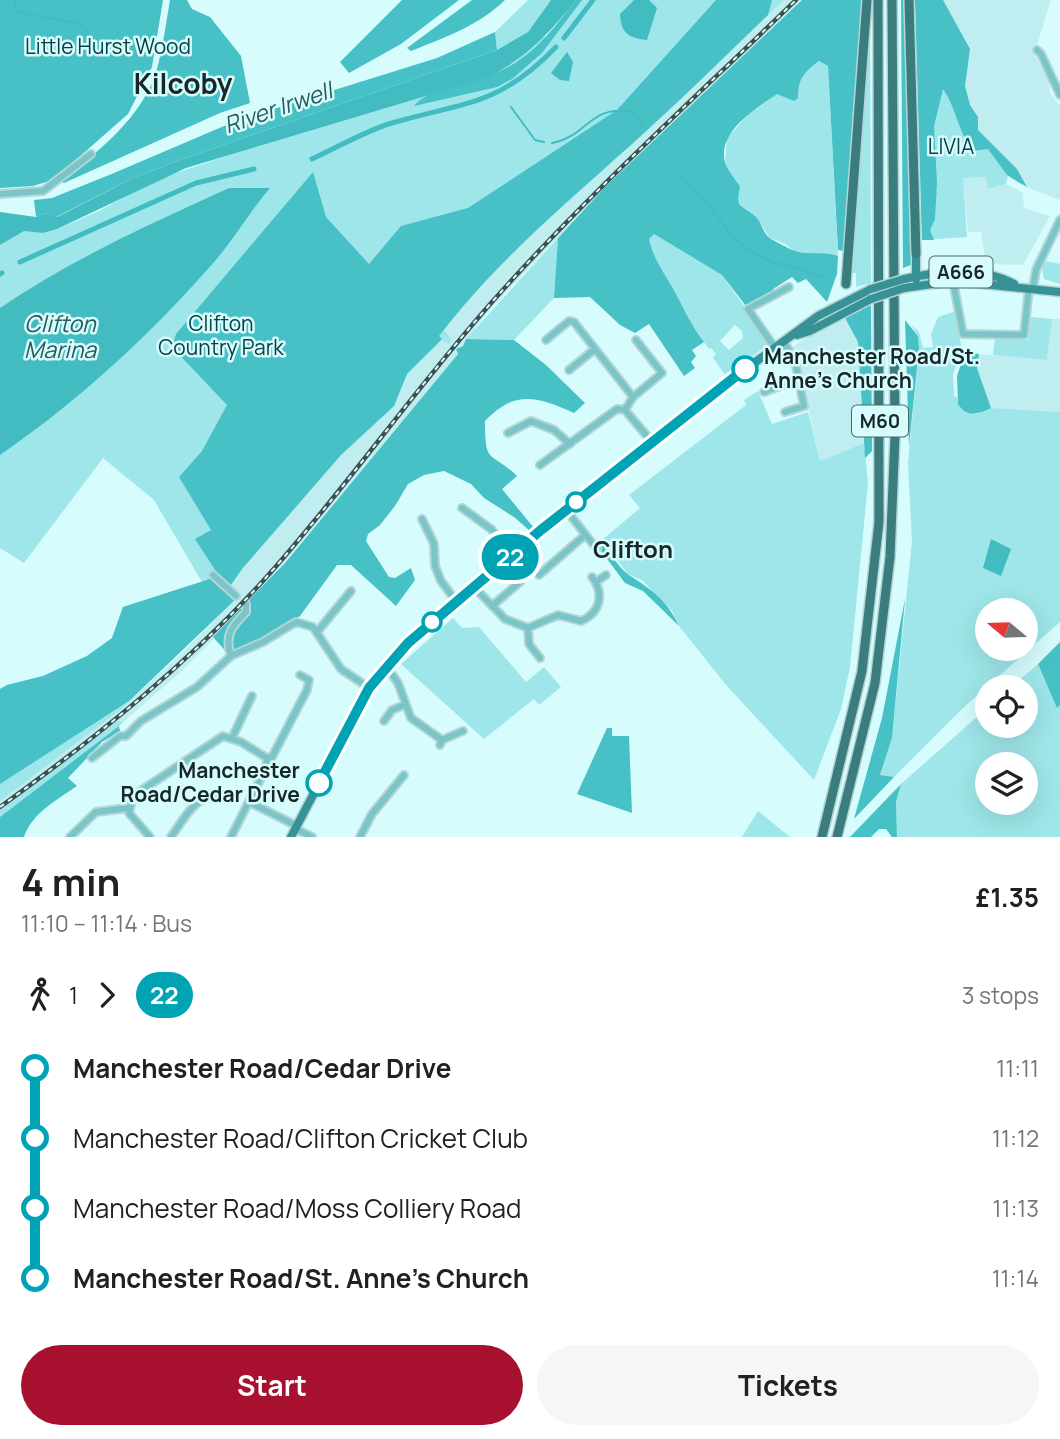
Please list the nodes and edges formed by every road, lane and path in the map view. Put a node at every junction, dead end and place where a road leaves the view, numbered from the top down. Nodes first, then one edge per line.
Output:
1 (867, 0) edge
2 (878, 0) edge
3 (892, 0) edge
4 (909, 0) edge
5 (1037, 50) dead end
6 (1060, 69) edge
7 (1050, 74) junction
8 (1060, 95) edge
9 (91, 154) dead end
10 (0, 194) edge
11 (1060, 220) edge
12 (1058, 230) edge
13 (916, 254) junction
14 (933, 273) junction
15 (916, 276) junction
16 (953, 281) junction
17 (846, 284) joint
18 (906, 284) junction
19 (1016, 285) junction
20 (789, 287) dead end
21 (1031, 288) junction
22 (1060, 292) edge
23 (871, 294) junction
24 (848, 298) junction
25 (862, 303) junction
26 (794, 335) junction
27 (545, 340) dead end
28 (636, 340) dead end
29 (784, 342) junction
30 (775, 348) junction
31 (595, 349) junction
32 (569, 370) dead end
33 (798, 379) junction
34 (764, 392) dead end
35 (633, 397) junction
36 (625, 410) junction
37 (785, 412) dead end
38 (508, 433) dead end
39 (652, 442) junction
40 (570, 444) junction
41 (540, 465) dead end
42 (463, 508) dead end
43 (566, 510) junction
44 (422, 519) dead end
45 (585, 535) junction
46 (597, 549) dead end
47 (512, 555) junction
48 (213, 575) dead end
49 (539, 575) dead end
50 (606, 575) dead end
51 (520, 582) dead end
52 (474, 587) junction
53 (351, 591) dead end
54 (236, 596) dead end
55 (456, 601) junction
56 (246, 604) dead end
57 (492, 606) junction
58 (576, 621) junction
59 (528, 628) junction
60 (575, 631) dead end
61 (317, 632) junction
62 (531, 650) junction
63 (231, 656) junction
64 (523, 656) dead end
65 (540, 658) dead end
66 (386, 666) junction
67 (300, 675) dead end
68 (369, 688) junction
69 (253, 695) dead end
70 (404, 705) junction
71 (384, 721) dead end
72 (463, 731) dead end
73 (232, 738) junction
74 (92, 758) dead end
75 (267, 758) junction
76 (404, 775) dead end
77 (216, 796) dead end
78 (249, 802) junction
79 (128, 808) junction
80 (295, 831) edge
81 (145, 835) edge
82 (70, 837) edge
83 (171, 837) edge
84 (231, 837) edge
85 (312, 837) edge
86 (360, 837) edge
87 (822, 837) edge
88 (837, 837) edge

1 - 17 highway
2 - 87 highway, M60
3 - 88 highway, M60
4 - 13 highway
5 - 7 street
6 - 7 street
7 - 8 street
9 - 10 street
11 - 12 street
12 - 21 street
13 - 14 main road
13 - 15 main road
14 - 15 main road, A666
14 - 19 main road, A666
15 - 18 main road, A666
16 - 18 main road, A666
16 - 19 main road, A666
16 - 21 street
17 - 24 main road
18 - 23 main road, A666, bridge
19 - 21 main road, A666
20 - 30 street
21 - 22 main road, A666
23 - 24 main road, A666
23 - 25 main road, A666
24 - 25 main road
24 - 26 main road, A666
25 - 26 main road, A666
26 - 29 main road, A666
27 - 31 street
28 - 35 street
29 - 30 main road, A666
29 - 33 street
30 - 39 main road, A666
31 - 32 street
31 - 35 street
33 - 34 street
33 - 37 street
35 - 36 street
36 - 39 street
36 - 40 street
38 - 40 street
39 - 43 main road, A666
40 - 41 street
42 - 47 street
43 - 45 street
43 - 47 main road, A666
44 - 55 street
45 - 46 street
45 - 49 street
47 - 52 main road, A666
48 - 54 street
50 - 58 street
51 - 57 street
52 - 55 main road, A666
52 - 57 street
53 - 61 street
55 - 66 main road, A666
56 - 63 street
57 - 59 street
58 - 59 street
58 - 60 street
59 - 62 street
61 - 63 street
61 - 68 street
62 - 64 street
62 - 65 street
63 - 74 street
66 - 68 main road, A666
66 - 70 street
67 - 75 street
68 - 80 main road, A666
69 - 73 street
70 - 71 street
70 - 72 street
73 - 75 street
73 - 79 street
75 - 78 street
76 - 86 street
77 - 83 street
78 - 80 street
78 - 84 street
79 - 81 street
79 - 82 street
80 - 85 street

